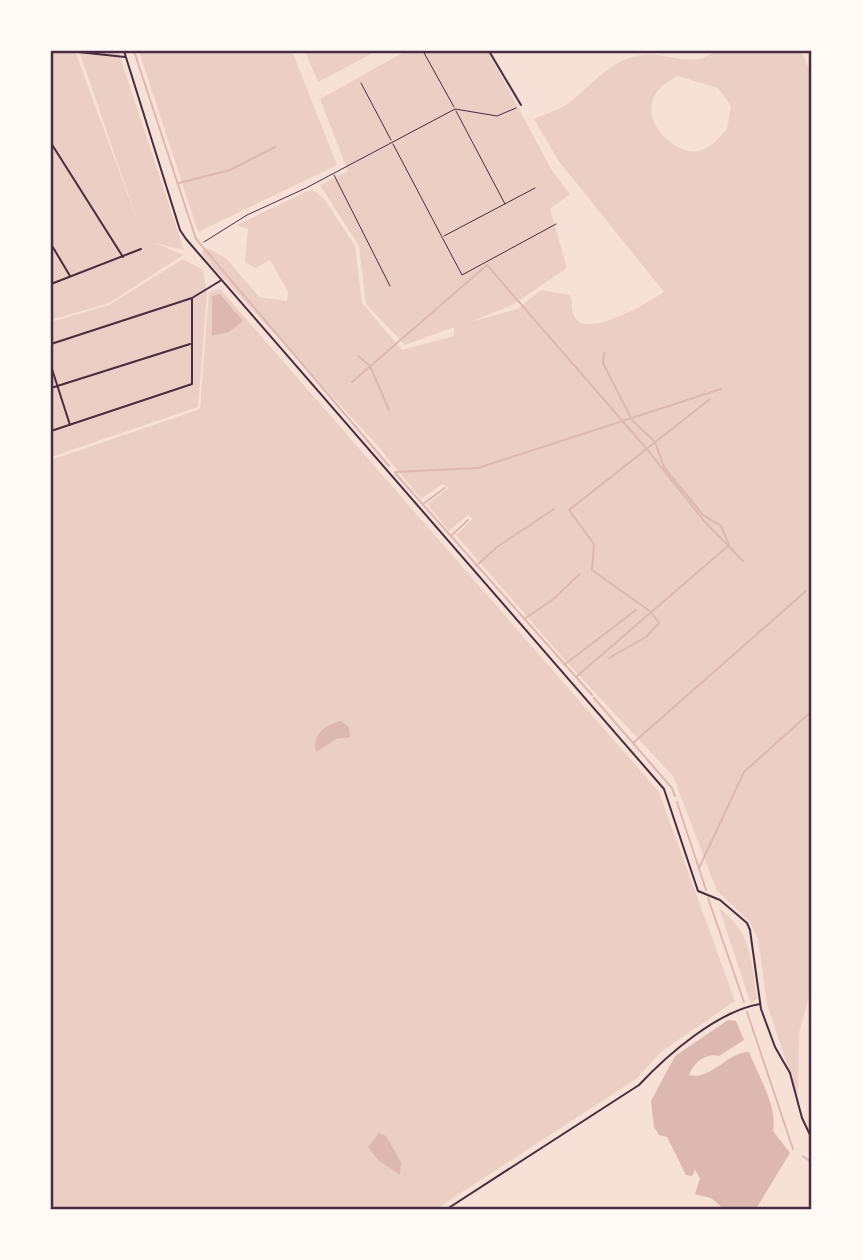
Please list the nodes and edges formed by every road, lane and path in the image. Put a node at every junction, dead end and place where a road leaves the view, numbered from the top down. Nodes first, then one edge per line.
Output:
1 (71, 51) edge
2 (124, 51) edge
3 (423, 51) edge
4 (489, 51) edge
5 (126, 58) junction
6 (361, 83) dead end
7 (521, 105) joint
8 (455, 109) junction
9 (51, 142) edge
10 (391, 142) junction
11 (334, 173) junction
12 (535, 188) dead end
13 (505, 204) junction
14 (556, 224) dead end
15 (442, 237) junction
16 (204, 242) dead end
17 (51, 244) edge
18 (141, 250) dead end
19 (123, 257) junction
20 (71, 277) junction
21 (221, 280) junction
22 (51, 284) edge
23 (390, 286) dead end
24 (192, 298) junction
25 (51, 344) edge
26 (190, 344) junction
27 (51, 366) edge
28 (57, 386) junction
29 (51, 388) edge
30 (70, 425) junction
31 (51, 431) edge
32 (761, 1004) junction
33 (812, 1139) edge
34 (447, 1209) edge

1 - 5 street
2 - 5 street
3 - 8 path
4 - 7 street
5 - 21 street
6 - 10 path
7 - 8 path
8 - 10 path
8 - 13 path
9 - 19 street
10 - 11 path
10 - 15 path
11 - 16 path
11 - 23 path
12 - 13 path
13 - 15 path
14 - 15 path
17 - 20 street
18 - 19 street
19 - 20 street
20 - 22 street
21 - 24 street
21 - 32 street
24 - 25 street
24 - 26 street
26 - 28 street
26 - 30 street
27 - 28 street
28 - 29 street
28 - 30 street
30 - 31 street
32 - 33 street
32 - 34 street

